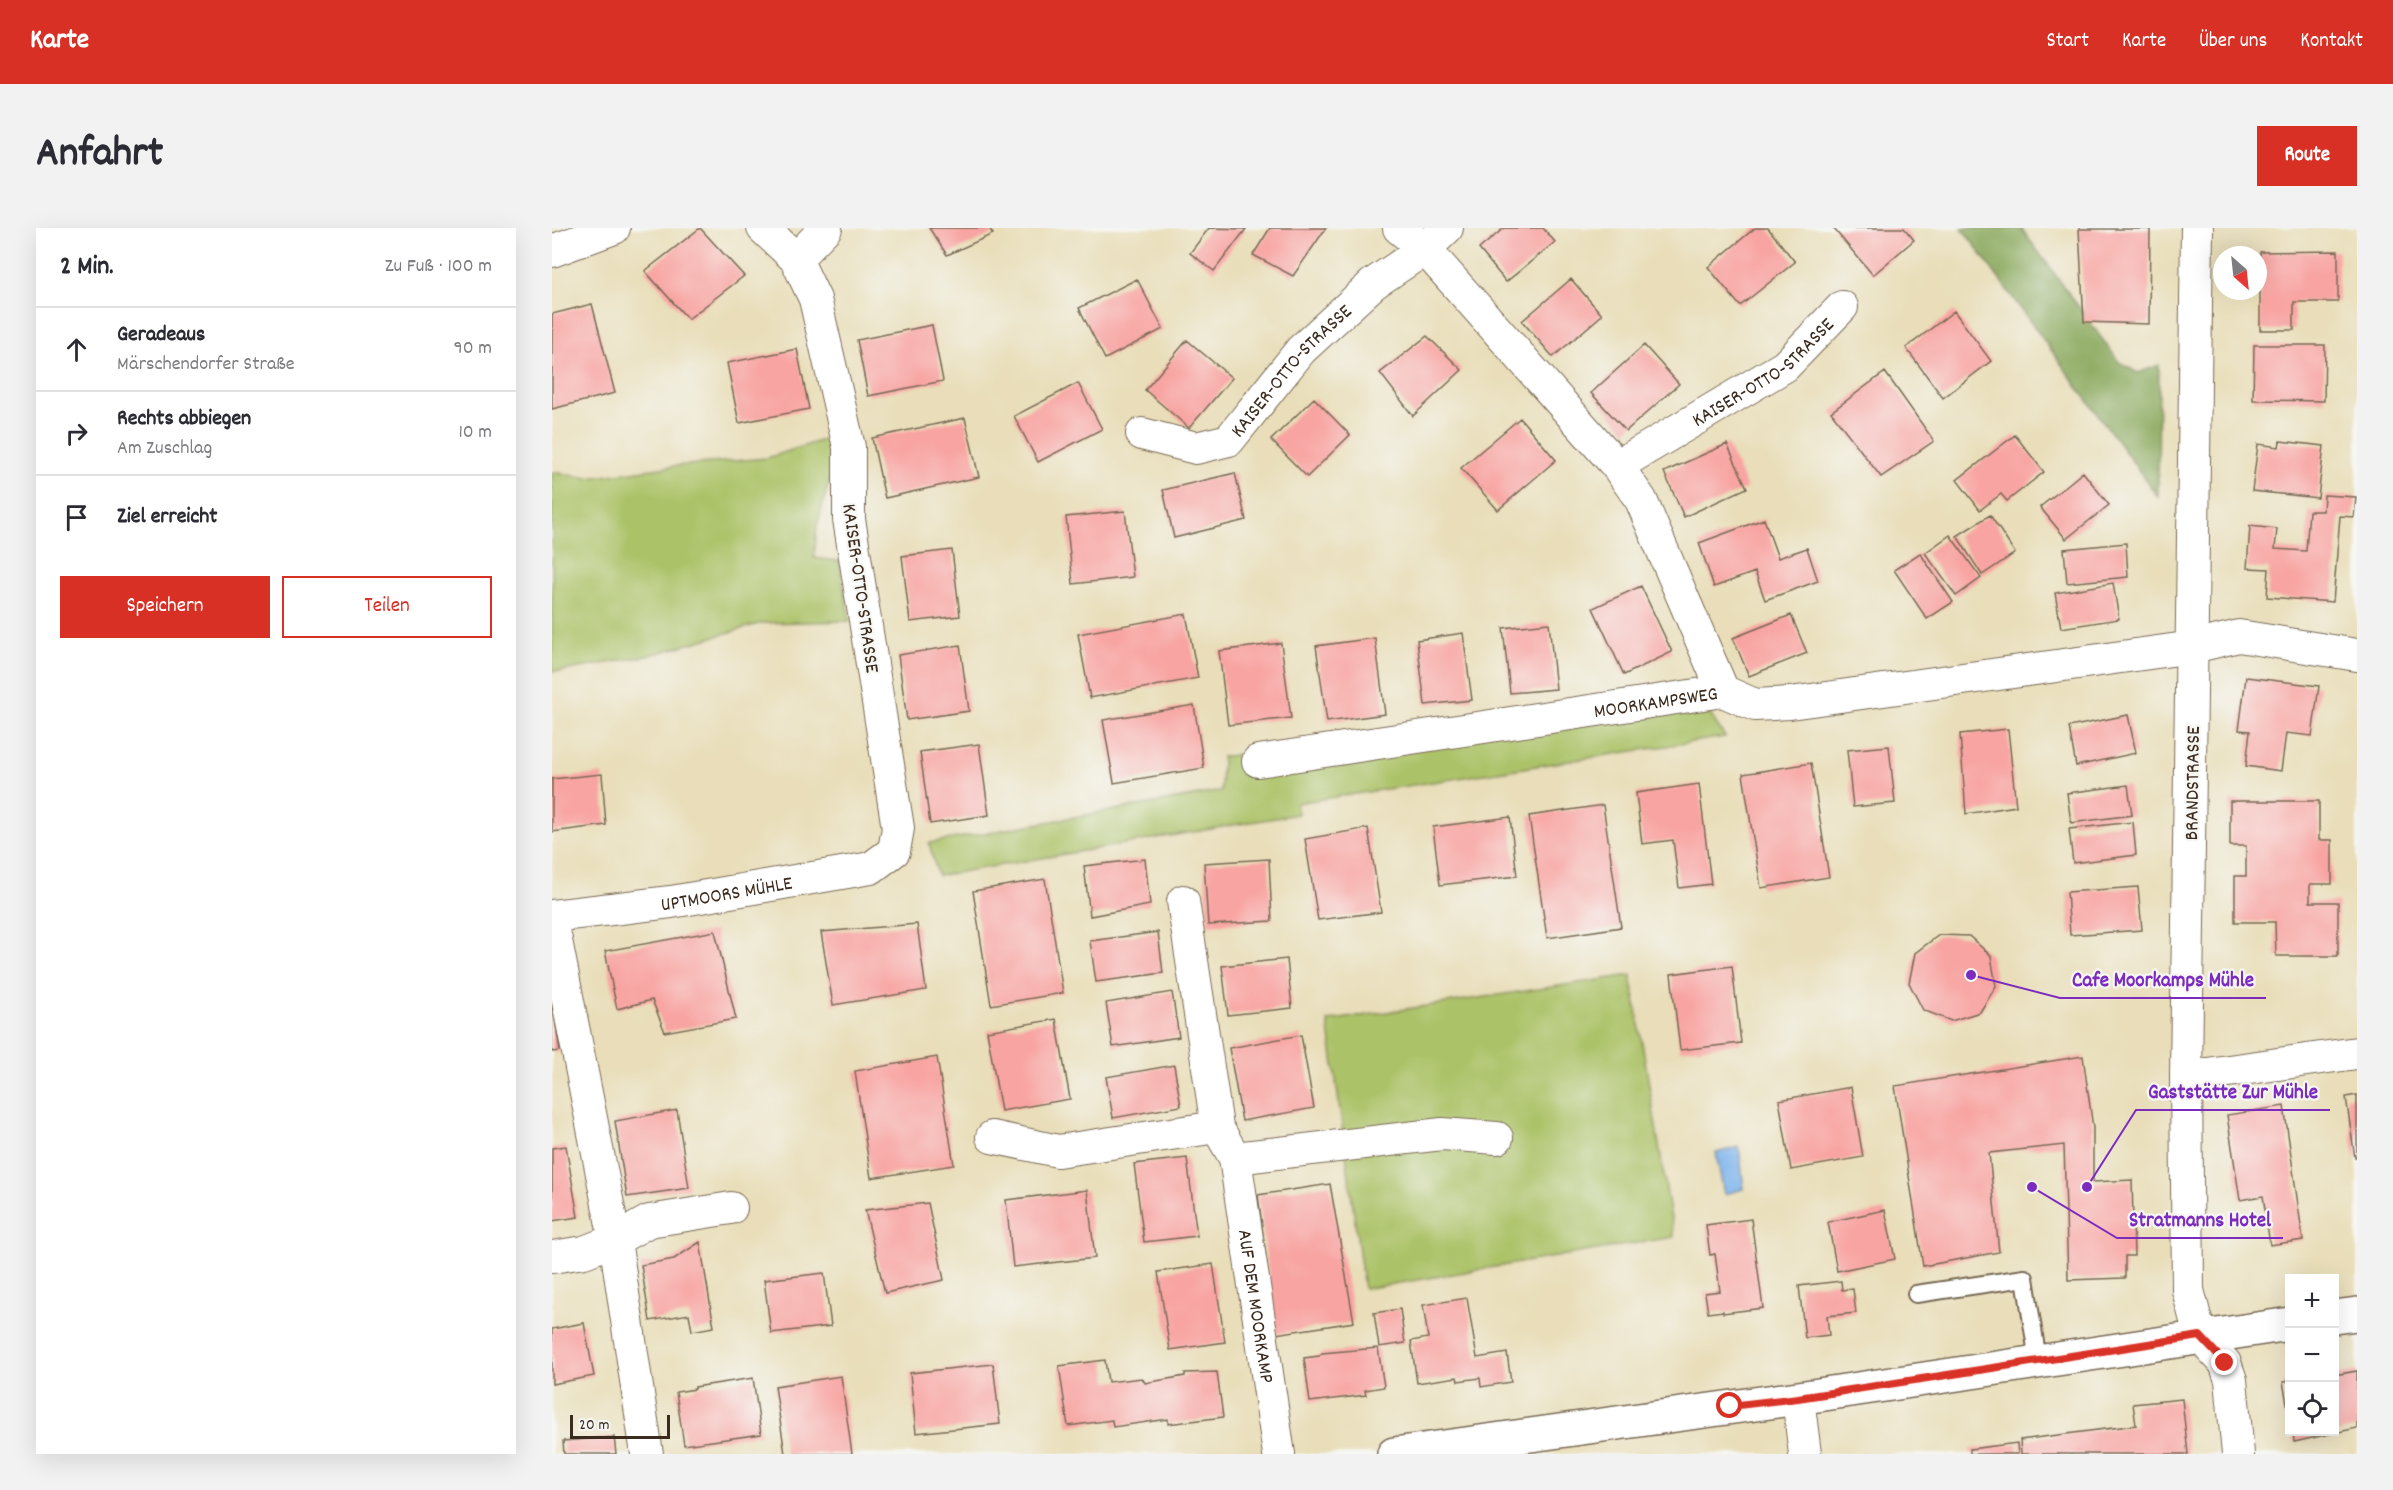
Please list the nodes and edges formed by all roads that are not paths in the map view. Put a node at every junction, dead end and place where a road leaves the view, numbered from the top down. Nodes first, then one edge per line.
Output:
1 (614, 228) edge
2 (763, 228) edge
3 (826, 228) edge
4 (1399, 228) edge
5 (2197, 228) edge
6 (1436, 238) edge
7 (552, 251) edge
8 (796, 259) junction
9 (1842, 307) dead end
10 (1142, 434) dead end
11 (1617, 466) junction
12 (2193, 647) junction
13 (2357, 655) edge
14 (1723, 692) junction
15 (1258, 761) dead end
16 (894, 851) joint
17 (1183, 901) dead end
18 (552, 918) edge
19 (2357, 1053) edge
20 (2186, 1077) junction
21 (1216, 1127) junction
22 (992, 1137) dead end
23 (1497, 1138) dead end
24 (1235, 1158) junction
25 (731, 1208) dead end
26 (615, 1240) junction
27 (552, 1257) edge
28 (1916, 1294) dead end
29 (2357, 1314) edge
30 (2339, 1316) edge
31 (2285, 1325) edge
32 (2200, 1336) junction
33 (2038, 1361) junction
34 (1798, 1398) junction
35 (647, 1454) edge
36 (1279, 1454) edge
37 (1394, 1454) edge
38 (1805, 1454) edge
39 (2238, 1454) edge

1 - 7 street
2 - 8 street, KAISER-OTTO-STRASSE
3 - 8 street
4 - 6 street
5 - 12 street, BRANDSTRASSE
6 - 10 street, KAISER-OTTO-STRASSE
6 - 11 street
8 - 16 street, KAISER-OTTO-STRASSE
9 - 11 street, KAISER-OTTO-STRASSE
11 - 14 street
12 - 13 street, MOORKAMPSWEG
12 - 14 street, MOORKAMPSWEG
12 - 20 street, BRANDSTRASSE
14 - 15 street, MOORKAMPSWEG
16 - 18 street, UPTMOORS MÜHLE
17 - 21 street, AUF DEM MOORKAMP
18 - 26 street, UPTMOORS MÜHLE
19 - 20 street
20 - 32 street, BRANDSTRASSE
21 - 22 street
21 - 24 street, AUF DEM MOORKAMP
23 - 24 street
24 - 36 street, AUF DEM MOORKAMP
25 - 26 street
26 - 27 street
26 - 35 street, UPTMOORS MÜHLE
28 - 33 lane
29 - 30 street
31 - 32 street
32 - 33 street
32 - 39 street
33 - 34 street
34 - 37 street
34 - 38 street

